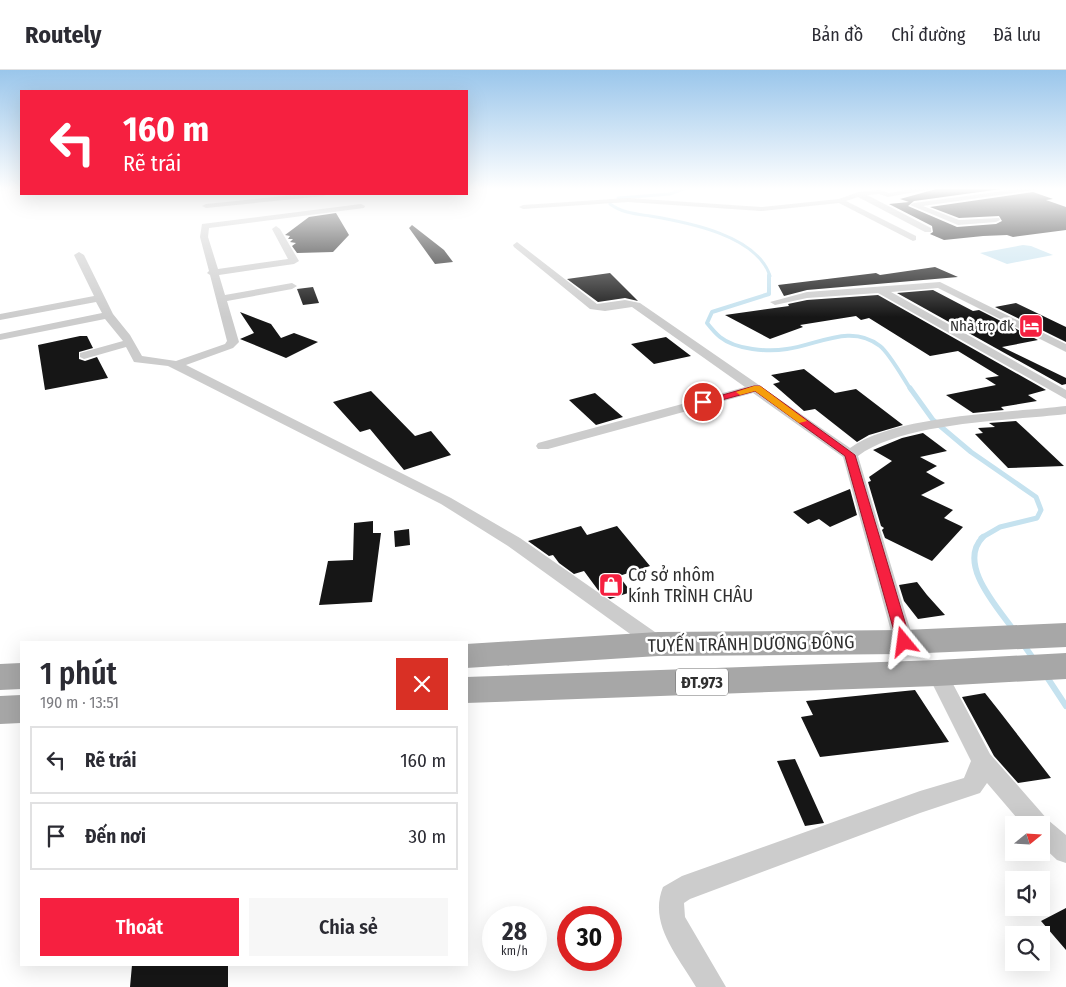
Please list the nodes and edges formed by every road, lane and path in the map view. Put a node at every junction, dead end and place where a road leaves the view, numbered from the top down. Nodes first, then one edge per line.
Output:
1 (205, 231) edge
2 (277, 231) edge
3 (899, 231) edge
4 (913, 238) dead end
5 (517, 245) dead end
6 (79, 256) dead end
7 (212, 273) junction
8 (292, 286) dead end
9 (879, 289) junction
10 (100, 298) junction
11 (220, 299) junction
12 (775, 302) dead end
13 (108, 316) junction
14 (0, 317) edge
15 (0, 337) edge
16 (129, 343) junction
17 (1066, 349) edge
18 (84, 355) dead end
19 (176, 365) junction
20 (757, 388) junction
21 (1066, 395) edge
22 (1066, 410) edge
23 (543, 446) dead end
24 (850, 455) junction
25 (1066, 635) edge
26 (904, 642) junction
27 (658, 644) junction
28 (468, 656) edge
29 (1066, 666) edge
30 (937, 673) junction
31 (20, 676) edge
32 (0, 677) edge
33 (468, 690) edge
34 (20, 709) edge
35 (0, 710) edge
36 (982, 761) junction
37 (1030, 816) edge
38 (1050, 837) edge
39 (1066, 851) edge
40 (712, 987) edge

1 - 7 street
2 - 7 street
3 - 4 street
5 - 20 street
6 - 10 street
7 - 11 street
8 - 11 street
9 - 12 street
9 - 17 street
9 - 21 street
10 - 13 street
10 - 14 street
11 - 19 street
13 - 15 street
13 - 16 street
16 - 18 street
16 - 19 street
19 - 27 street
20 - 23 street
20 - 24 street
22 - 24 street
24 - 26 street
25 - 26 main road, TUYẾN TRÁNH DƯƠNG ĐÔNG / ĐT.973
26 - 27 main road, TUYẾN TRÁNH DƯƠNG ĐÔNG / ĐT.973
27 - 28 main road, TUYẾN TRÁNH DƯƠNG ĐÔNG / ĐT.973
29 - 30 main road, TUYẾN TRÁNH DƯƠNG ĐÔNG / ĐT.973
30 - 33 main road, TUYẾN TRÁNH DƯƠNG ĐÔNG / ĐT.973
30 - 36 street
31 - 32 main road
34 - 35 main road
36 - 37 street
36 - 40 street
38 - 39 street

